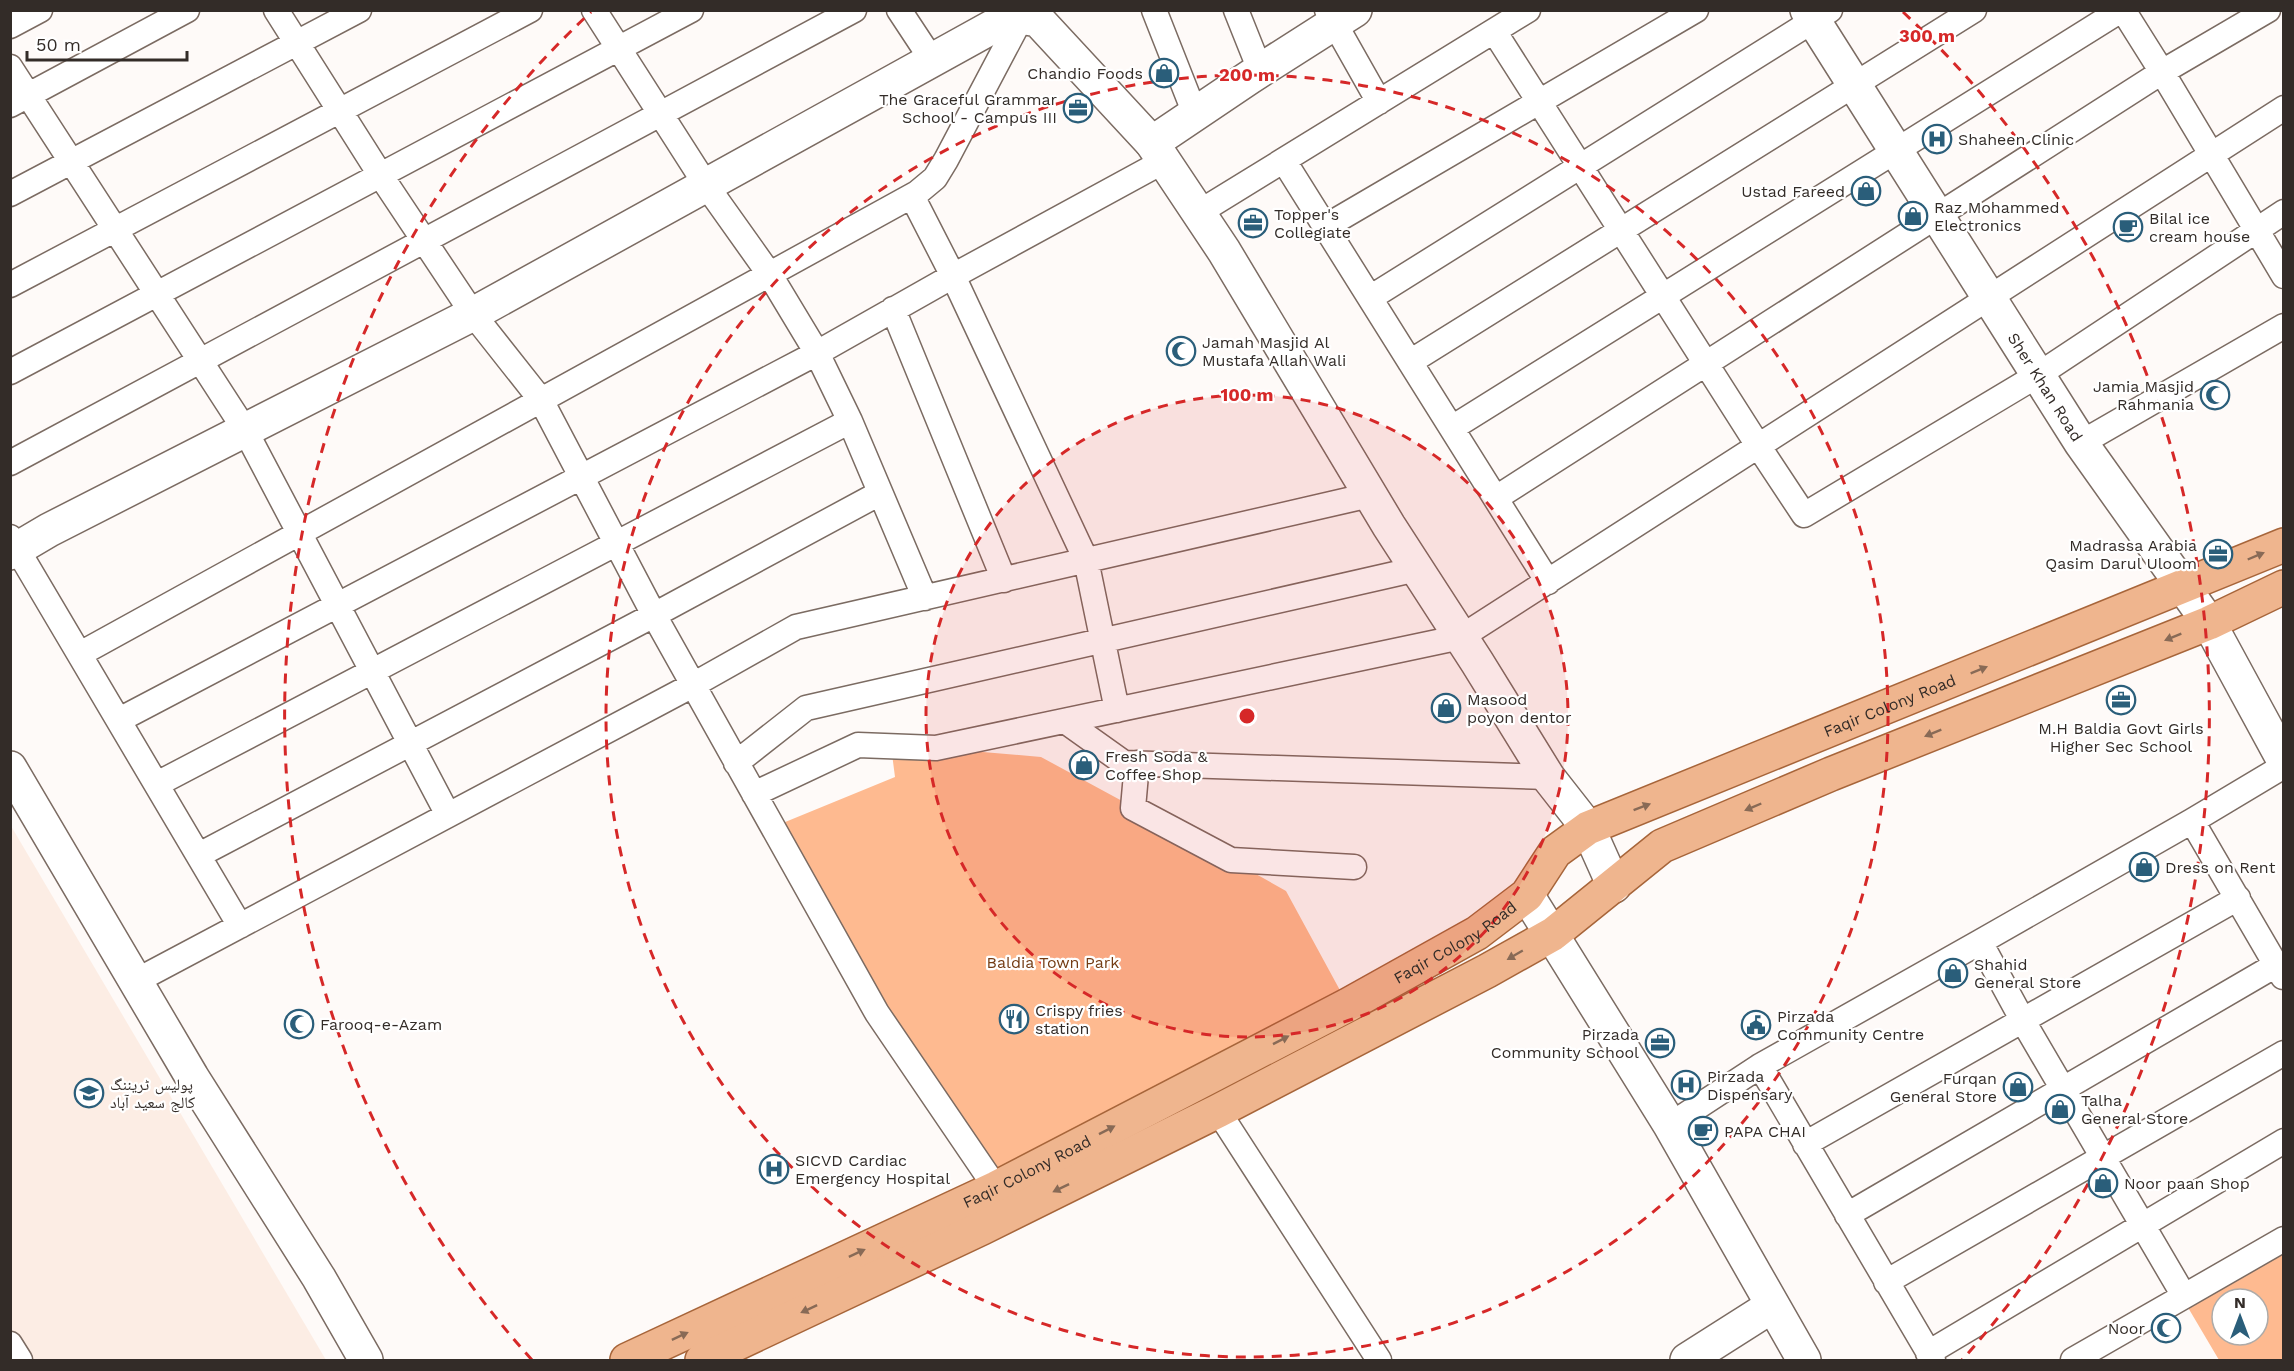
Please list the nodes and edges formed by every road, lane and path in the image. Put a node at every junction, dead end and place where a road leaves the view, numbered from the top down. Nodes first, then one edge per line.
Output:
1 (40, 10) edge
2 (187, 10) edge
3 (276, 10) edge
4 (359, 10) edge
5 (530, 10) edge
6 (594, 10) edge
7 (691, 10) edge
8 (854, 10) edge
9 (899, 10) edge
10 (1154, 10) edge
11 (1236, 10) edge
12 (1528, 10) edge
13 (1696, 10) edge
14 (1974, 10) edge
15 (2268, 10) edge
16 (2126, 12) edge
17 (1817, 14) edge
18 (1025, 15) edge
19 (1338, 15) edge
20 (10, 26) edge
21 (1494, 31) junction
22 (297, 44) junction
23 (619, 49) junction
24 (932, 60) junction
25 (10, 67) edge
26 (1260, 70) junction
27 (2162, 72) junction
28 (1854, 85) junction
29 (20, 100) edge
30 (1379, 102) junction
31 (1539, 102) junction
32 (2283, 108) edge
33 (340, 111) junction
34 (660, 114) junction
35 (1195, 114) junction
36 (1896, 151) junction
37 (1158, 152) junction
38 (2212, 155) junction
39 (1284, 161) junction
40 (72, 162) junction
41 (1580, 166) junction
42 (381, 176) junction
43 (706, 185) junction
44 (10, 194) edge
45 (912, 196) junction
46 (2283, 212) edge
47 (1198, 213) junction
48 (1937, 216) junction
49 (1325, 227) junction
50 (116, 230) junction
51 (2257, 230) junction
52 (1621, 231) junction
53 (424, 241) junction
54 (770, 275) junction
55 (953, 276) junction
56 (2283, 276) edge
57 (10, 285) edge
58 (157, 294) junction
59 (1663, 296) junction
60 (1370, 298) junction
61 (1990, 298) junction
62 (893, 309) junction
63 (473, 314) junction
64 (2283, 326) edge
65 (817, 353) junction
66 (200, 361) junction
67 (1410, 362) junction
68 (1706, 363) junction
69 (10, 372) edge
70 (2038, 375) junction
71 (541, 400) junction
72 (850, 421) junction
73 (1452, 428) junction
74 (245, 430) junction
75 (2081, 442) junction
76 (1759, 447) junction
77 (10, 463) edge
78 (582, 478) junction
79 (880, 493) junction
80 (1370, 495) junction
81 (1496, 498) junction
82 (299, 533) junction
83 (616, 544) junction
84 (2283, 545) edge
85 (13, 546) edge
86 (1086, 560) junction
87 (1417, 569) junction
88 (1004, 580) junction
89 (1548, 582) junction
90 (2182, 587) junction
91 (2283, 587) edge
92 (925, 598) junction
93 (337, 606) junction
94 (654, 615) junction
95 (2209, 622) junction
96 (1461, 638) junction
97 (1103, 641) junction
98 (80, 654) junction
99 (372, 672) junction
100 (693, 685) junction
101 (1117, 710) junction
102 (119, 720) junction
103 (1065, 720) junction
104 (410, 743) junction
105 (736, 763) junction
106 (2283, 763) edge
107 (1137, 764) junction
108 (10, 768) edge
109 (1548, 777) junction
110 (157, 784) junction
111 (754, 794) junction
112 (448, 815) junction
113 (2192, 821) junction
114 (1588, 828) junction
115 (199, 855) junction
116 (1354, 867) dead end
117 (1614, 886) junction
118 (1527, 895) junction
119 (2238, 898) junction
120 (240, 926) junction
121 (1553, 934) junction
122 (1980, 942) junction
123 (2280, 972) edge
124 (135, 981) junction
125 (2023, 1021) junction
126 (2283, 1053) edge
127 (1760, 1066) junction
128 (2063, 1089) junction
129 (1218, 1111) junction
130 (1670, 1125) junction
131 (2283, 1141) edge
132 (1804, 1144) junction
133 (2103, 1157) junction
134 (1002, 1201) junction
135 (1847, 1215) junction
136 (2143, 1225) junction
137 (2283, 1239) edge
138 (319, 1278) junction
139 (1886, 1282) junction
140 (2184, 1296) junction
141 (1772, 1306) junction
142 (10, 1344) edge
143 (1931, 1357) edge
144 (20, 1360) edge
145 (366, 1360) edge
146 (390, 1360) edge
147 (627, 1360) edge
148 (702, 1360) edge
149 (1378, 1360) edge
150 (1687, 1360) edge
151 (1804, 1360) edge
152 (2073, 1360) edge

1 - 20 street
2 - 29 street
3 - 22 street
4 - 22 street
5 - 33 street
6 - 23 street
7 - 23 street
8 - 34 street
9 - 24 street
10 - 35 street
11 - 26 street
12 - 21 street
13 - 31 street
14 - 28 street
15 - 27 street
16 - 27 street
16 - 36 street
17 - 28 street, Sher Khan Road
17 - 41 street
18 - 24 street
18 - 37 street
18 - 45 street
19 - 26 street
19 - 30 street
21 - 30 street
21 - 31 street
22 - 33 street
22 - 40 street
23 - 34 street
23 - 42 street
24 - 43 street
25 - 29 street
26 - 35 street
27 - 38 street
27 - 48 street
28 - 36 street, Sher Khan Road
28 - 52 street
29 - 40 street
30 - 39 street
31 - 41 street
31 - 49 street
32 - 38 street
33 - 42 street
33 - 50 street
34 - 43 street
34 - 53 street
35 - 37 street
36 - 48 street, Sher Khan Road
36 - 59 street
37 - 47 street
37 - 55 street
38 - 51 street
38 - 61 street
39 - 47 street
39 - 49 street
40 - 44 street
40 - 50 street
41 - 52 street
41 - 60 street
42 - 53 street
42 - 58 street
43 - 54 street
43 - 63 street
45 - 54 street
45 - 55 street
46 - 51 street
47 - 80 street
48 - 61 street, Sher Khan Road
48 - 68 street
49 - 60 street
50 - 57 street
50 - 58 street
51 - 56 street
51 - 70 street
52 - 59 street
52 - 67 street
53 - 63 street
53 - 66 street
54 - 65 street
54 - 71 street
55 - 62 street
55 - 86 street
58 - 66 street
58 - 69 street
59 - 68 street
59 - 73 street
60 - 67 street
61 - 70 street, Sher Khan Road
61 - 76 street
62 - 65 street
62 - 88 street
63 - 71 street
63 - 74 street
64 - 75 street
65 - 72 street
65 - 78 street
66 - 74 street
66 - 77 street
67 - 73 street
68 - 76 street
68 - 81 street
70 - 75 street, Sher Khan Road
70 - 76 street
71 - 78 street
71 - 82 street
72 - 79 street
72 - 83 street
73 - 81 street
74 - 82 street
74 - 85 street
75 - 90 street, Sher Khan Road
76 - 89 street
78 - 83 street
78 - 93 street
79 - 92 street
79 - 94 street
80 - 86 street
80 - 87 street
81 - 89 street
82 - 93 street
82 - 98 street
83 - 94 street
83 - 99 street
90 -> 84 main road, Faqir Colony Road
85 - 98 street
86 - 88 street
86 - 97 street
87 - 96 street
87 - 97 street
88 - 92 street
89 - 96 street
90 - 95 street, Sher Khan Road
114 -> 90 main road, Faqir Colony Road
91 - 95 main road, Faqir Colony Road
92 - 100 street
93 - 99 street
93 - 102 street
94 - 100 street
94 - 104 street
95 - 106 street, Sher Khan Road
95 -> 117 main road, Faqir Colony Road
96 - 101 street
96 - 109 street
97 - 101 street
97 - 105 street
98 - 102 street
99 - 104 street
99 - 110 street
100 - 105 street
100 - 112 street
101 - 103 street
102 - 110 street
103 - 107 street
103 - 111 street
104 - 112 street
104 - 115 street
105 - 111 street
106 - 113 street
107 - 109 street
107 - 116 street
108 - 124 street
109 - 114 street
110 - 115 street
111 - 134 street
112 - 120 street
113 - 119 street
113 - 122 street
114 - 117 street
114 - 118 main road, Faqir Colony Road
115 - 120 street
117 - 121 main road, Faqir Colony Road
118 - 121 street
134 -> 118 main road, Faqir Colony Road
119 - 123 street
119 - 125 street
120 - 124 street
121 -> 129 main road, Faqir Colony Road
121 - 130 street
122 - 125 street
122 - 127 street
123 - 128 street
124 - 138 street
125 - 128 street
125 - 132 street
126 - 133 street
127 - 130 street
127 - 132 street
128 - 133 street
128 - 135 street
129 -> 134 main road, Faqir Colony Road
129 - 149 street
130 - 141 street
131 - 136 street
132 - 135 street
133 - 136 street
133 - 139 street
147 -> 134 main road, Faqir Colony Road
134 -> 148 main road, Faqir Colony Road
135 - 139 street
136 - 140 street
136 - 143 street
137 - 140 street
138 - 145 street
138 - 146 street
139 - 143 street
140 - 152 street
141 - 150 street
141 - 151 street
142 - 144 street

